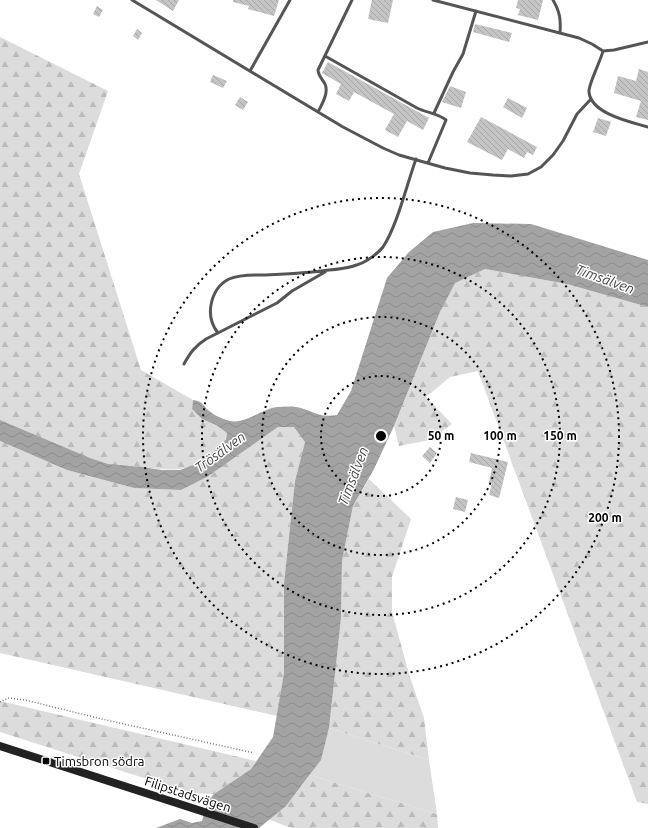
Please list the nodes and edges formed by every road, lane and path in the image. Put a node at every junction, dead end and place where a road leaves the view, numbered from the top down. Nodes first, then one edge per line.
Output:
1 (132, 0) edge
2 (290, 0) edge
3 (352, 0) edge
4 (432, 0) edge
5 (554, 0) edge
6 (476, 11) junction
7 (560, 33) junction
8 (648, 42) edge
9 (603, 51) junction
10 (325, 56) junction
11 (250, 71) junction
12 (591, 99) junction
13 (318, 112) junction
14 (434, 113) junction
15 (648, 127) edge
16 (416, 159) junction
17 (428, 163) junction
18 (328, 270) junction
19 (218, 333) junction
20 (184, 364) dead end
21 (0, 702) edge
22 (0, 746) edge
23 (254, 753) dead end
24 (254, 828) edge

1 - 11 lane
2 - 11 lane
3 - 10 lane
4 - 6 lane
5 - 7 lane
6 - 7 lane
6 - 14 lane
7 - 9 lane
8 - 9 lane
9 - 12 lane
10 - 13 lane
10 - 14 lane
11 - 13 lane
12 - 15 lane
12 - 17 lane
13 - 16 lane
14 - 17 lane
16 - 17 lane
16 - 18 lane
18 - 19 lane
18 - 19 lane
19 - 20 lane
21 - 23 path
22 - 24 main road, Filipstadsvägen

